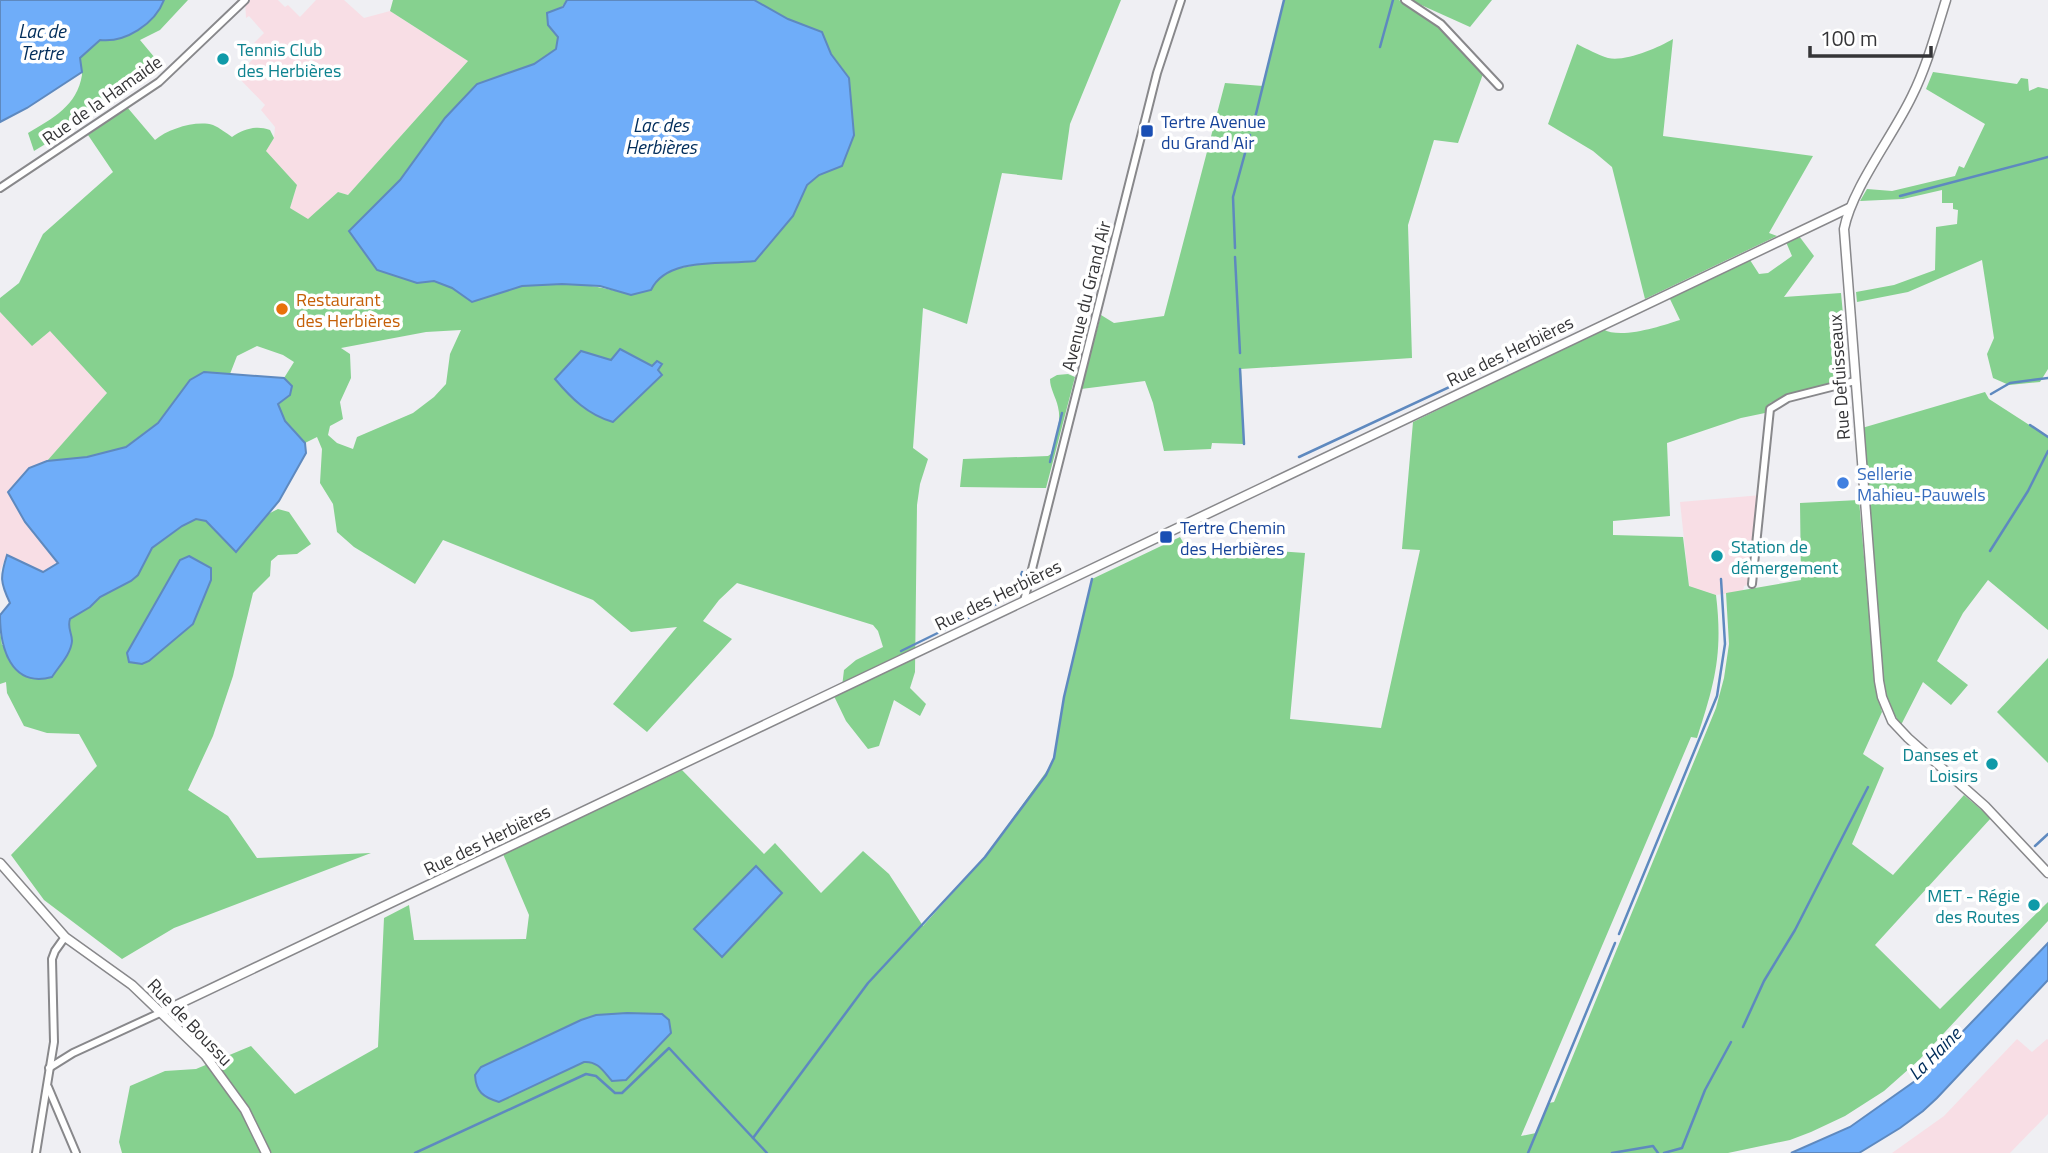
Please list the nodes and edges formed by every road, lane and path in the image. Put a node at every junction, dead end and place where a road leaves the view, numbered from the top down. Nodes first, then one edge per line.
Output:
1 (246, 0) edge
2 (1181, 0) edge
3 (1405, 0) edge
4 (1946, 0) edge
5 (1499, 86) dead end
6 (0, 188) edge
7 (1849, 208) junction
8 (1855, 382) junction
9 (1752, 584) dead end
10 (1024, 601) junction
11 (0, 863) edge
12 (2048, 873) edge
13 (65, 937) junction
14 (162, 1012) junction
15 (49, 1068) junction
16 (47, 1085) junction
17 (36, 1153) edge
18 (76, 1153) edge
19 (266, 1153) edge

1 - 6 street, Rue de la Hamaide
2 - 10 street, Avenue du Grand Air
3 - 5 street
4 - 7 street, Rue Defuisseaux
7 - 8 street, Rue Defuisseaux
7 - 10 street, Rue des Herbières
8 - 9 street
8 - 12 street, Rue Defuisseaux
10 - 14 street, Rue des Herbières
11 - 13 street, Rue de Boussu
13 - 14 street, Rue de Boussu
13 - 15 street
14 - 15 street
14 - 19 street, Rue de Boussu
15 - 16 street
16 - 17 street
16 - 18 street

